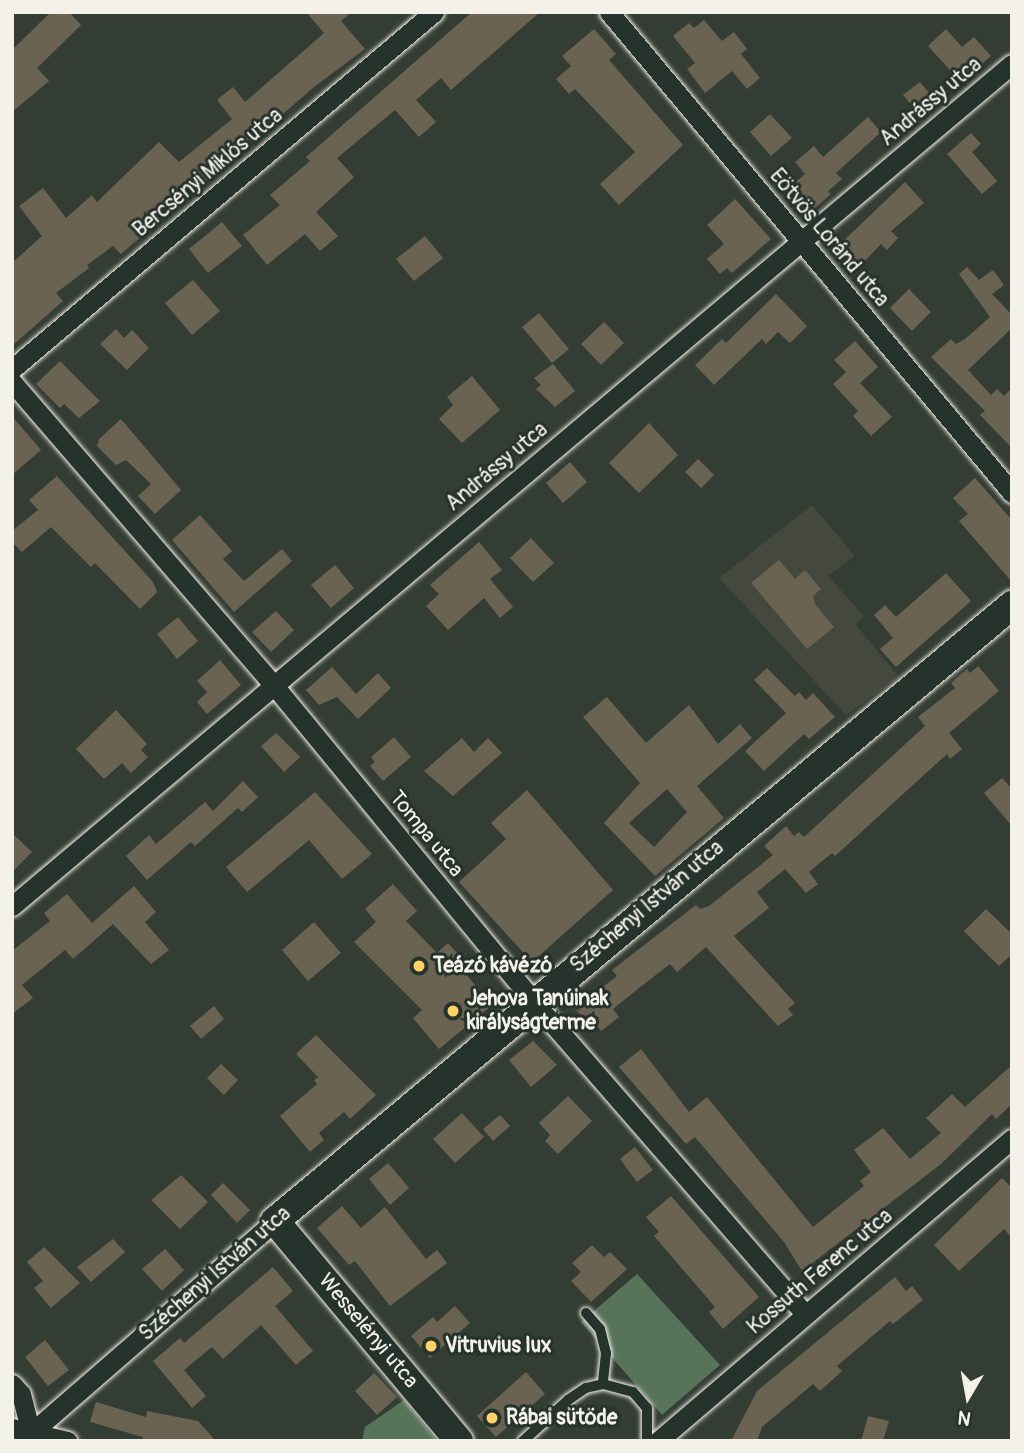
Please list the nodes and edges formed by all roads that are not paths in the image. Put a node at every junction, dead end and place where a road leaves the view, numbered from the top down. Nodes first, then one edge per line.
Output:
1 (434, 12) edge
2 (609, 12) edge
3 (1012, 64) edge
4 (803, 242) junction
5 (12, 369) edge
6 (12, 382) edge
7 (1012, 494) edge
8 (1012, 605) edge
9 (272, 683) junction
10 (12, 906) edge
11 (534, 1001) junction
12 (1012, 1139) edge
13 (275, 1222) junction
14 (586, 1313) dead end
15 (805, 1314) junction
16 (12, 1384) edge
17 (603, 1384) junction
18 (22, 1430) edge
19 (67, 1441) edge
20 (459, 1441) edge
21 (523, 1441) edge
22 (647, 1441) edge
23 (658, 1441) edge

1 - 5 street, Bercsényi Miklós utca
2 - 4 street, Eötvös Loránd utca
3 - 4 street, Andrássy utca
4 - 7 street, Eötvös Loránd utca
4 - 9 street, Andrássy utca
6 - 9 street, Tompa utca
8 - 11 street, Széchenyi István utca
9 - 10 street, Andrássy utca
9 - 11 street, Tompa utca
11 - 13 street, Széchenyi István utca
11 - 15 street, Tompa utca
12 - 15 street, Kossuth Ferenc utca
13 - 18 street, Széchenyi István utca
13 - 20 street, Wesselényi utca
14 - 17 lane
15 - 23 street, Kossuth Ferenc utca
16 - 18 street
17 - 21 lane
17 - 22 lane
18 - 19 street

